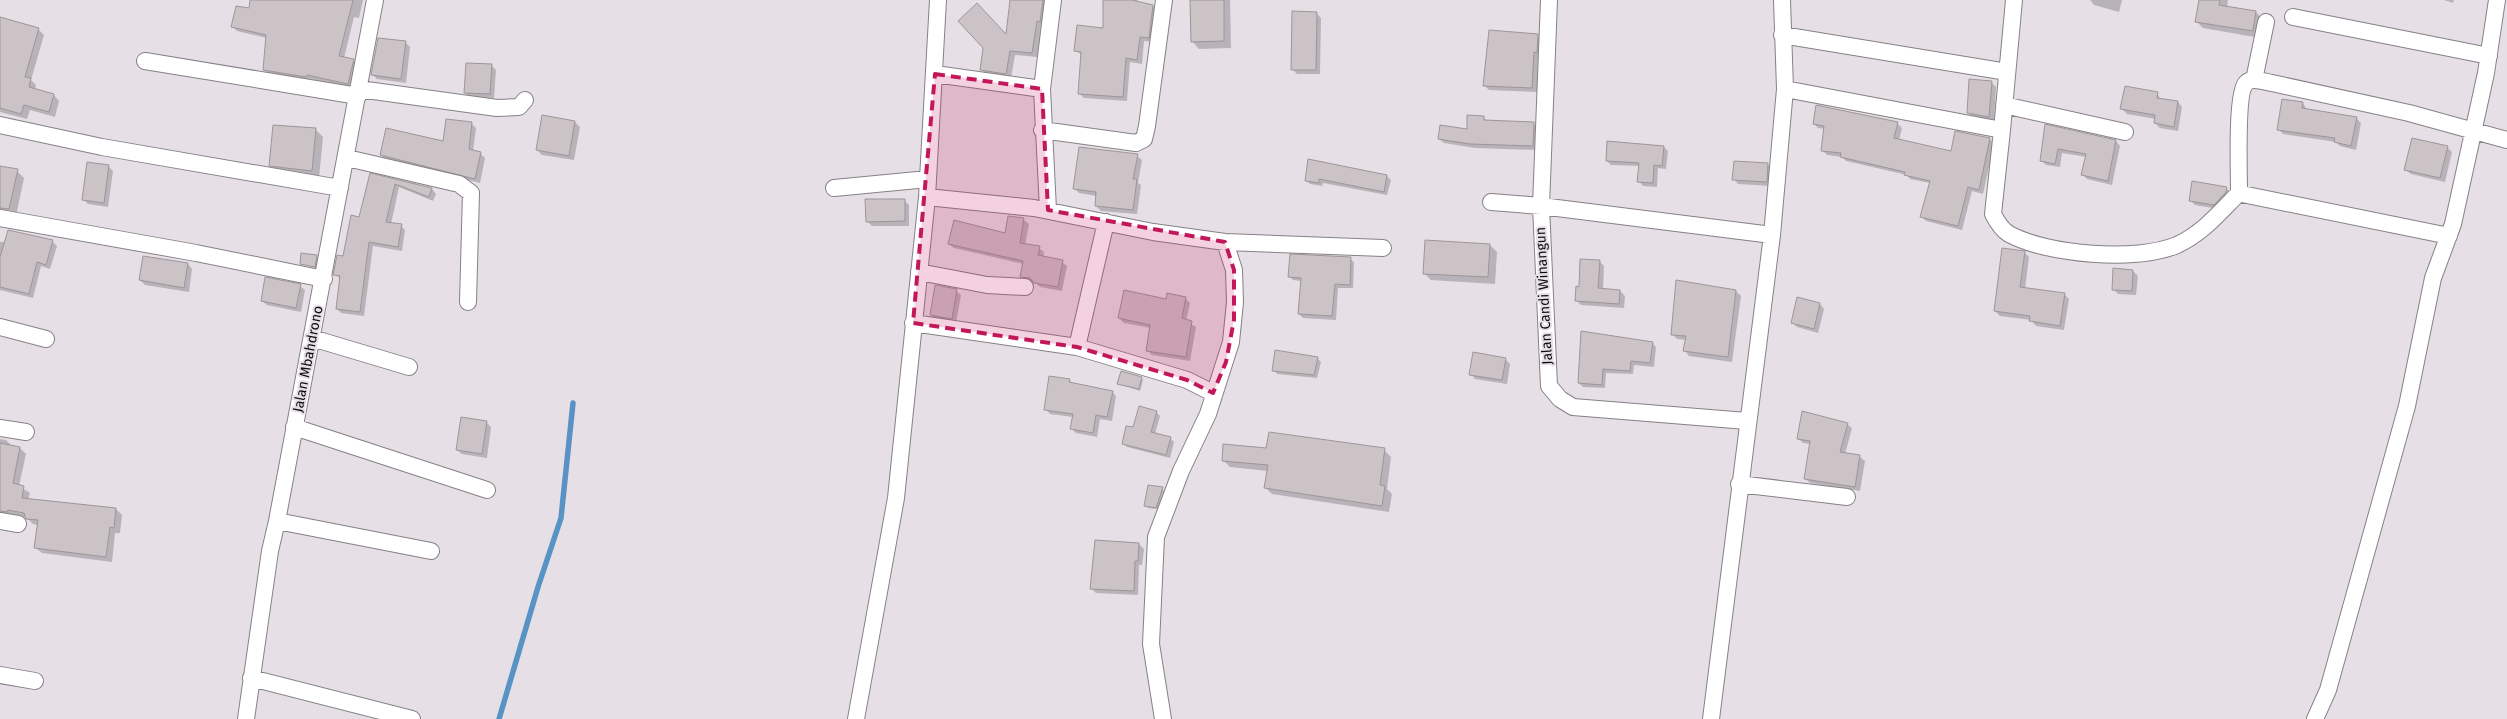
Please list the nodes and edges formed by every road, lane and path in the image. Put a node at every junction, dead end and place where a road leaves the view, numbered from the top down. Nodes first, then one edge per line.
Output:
1 (376, 0) edge
2 (938, 0) edge
3 (1053, 0) edge
4 (1164, 0) edge
5 (1549, 0) edge
6 (1782, 0) edge
7 (2014, 0) edge
8 (2497, 0) edge
9 (2293, 17) dead end
10 (2266, 22) dead end
11 (1782, 34) junction
12 (2489, 56) junction
13 (145, 61) dead end
14 (2007, 72) junction
15 (935, 74) junction
16 (2254, 80) junction
17 (1042, 89) junction
18 (1785, 89) junction
19 (359, 93) junction
20 (524, 100) dead end
21 (2004, 105) junction
22 (0, 125) edge
23 (1042, 130) junction
24 (2002, 130) junction
25 (2125, 132) dead end
26 (2474, 132) junction
27 (2507, 140) edge
28 (347, 158) junction
29 (928, 179) junction
30 (340, 188) junction
31 (834, 188) dead end
32 (2240, 192) junction
33 (927, 197) junction
34 (1492, 202) dead end
35 (1540, 206) junction
36 (1048, 210) junction
37 (0, 218) edge
38 (1106, 222) junction
39 (1772, 235) junction
40 (2449, 236) junction
41 (1225, 242) junction
42 (1382, 248) dead end
43 (919, 272) junction
44 (324, 279) junction
45 (1025, 287) dead end
46 (468, 302) dead end
47 (913, 324) junction
48 (0, 328) edge
49 (312, 338) junction
50 (46, 339) dead end
51 (1077, 347) junction
52 (409, 367) dead end
53 (1213, 393) junction
54 (1747, 421) junction
55 (294, 427) junction
56 (0, 428) edge
57 (26, 432) dead end
58 (1739, 484) junction
59 (487, 490) dead end
60 (1847, 497) dead end
61 (277, 521) junction
62 (0, 522) edge
63 (18, 524) dead end
64 (431, 551) dead end
65 (0, 675) edge
66 (251, 678) junction
67 (35, 681) dead end
68 (246, 719) edge
69 (412, 719) edge
70 (856, 719) edge
71 (1163, 719) edge
72 (1711, 719) edge
73 (2315, 719) edge

1 - 19 street, Jalan Mbahdrono
2 - 15 street
3 - 17 street
4 - 23 street
5 - 35 street, Jalan Candi Winangun
6 - 11 street
7 - 14 street
8 - 12 street
9 - 12 street
10 - 16 street
11 - 14 street
11 - 18 street
12 - 26 street
13 - 19 street
14 - 21 street
15 - 17 street
15 - 29 street
16 - 26 street
16 - 32 street
17 - 23 street
18 - 24 street
18 - 39 street
19 - 20 street
19 - 28 street, Jalan Mbahdrono
21 - 24 street
21 - 25 street
22 - 30 street
23 - 36 street
24 - 32 street
26 - 27 street
26 - 40 street
28 - 30 street, Jalan Mbahdrono
28 - 46 street
29 - 31 street
29 - 33 street
30 - 44 street, Jalan Mbahdrono
32 - 40 street
33 - 36 street
33 - 43 street
34 - 35 street
35 - 39 street
35 - 54 street, Jalan Candi Winangun
36 - 38 street
37 - 44 street
38 - 41 street
38 - 51 street
39 - 54 street
40 - 73 street
41 - 42 street
41 - 53 street
43 - 45 street
43 - 47 street
44 - 49 street, Jalan Mbahdrono
47 - 51 street
47 - 70 street
48 - 50 street
49 - 52 street
49 - 55 street, Jalan Mbahdrono
51 - 53 street
53 - 71 street
54 - 58 street
55 - 59 street
55 - 61 street, Jalan Mbahdrono
56 - 57 street
58 - 60 street
58 - 72 street
61 - 64 street
61 - 66 street, Jalan Mbahdrono
62 - 63 street
65 - 67 street
66 - 68 street, Jalan Mbahdrono
66 - 69 street

